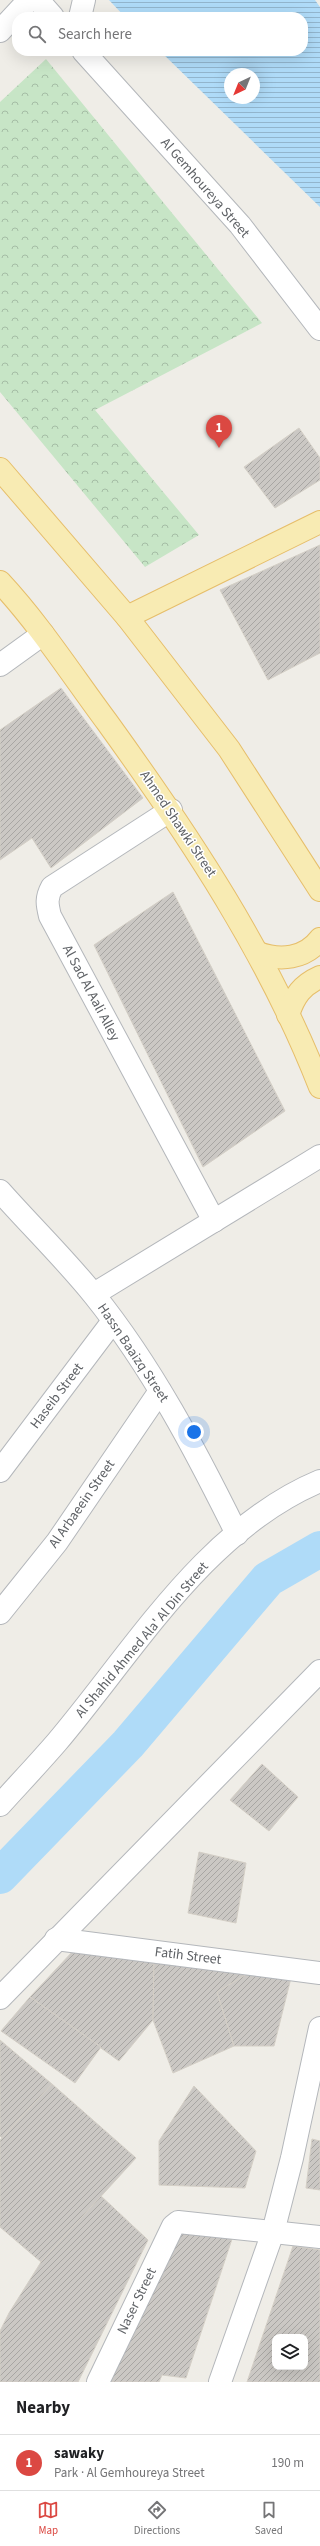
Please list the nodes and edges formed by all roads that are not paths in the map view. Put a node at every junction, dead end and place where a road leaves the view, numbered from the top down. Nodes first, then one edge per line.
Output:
1 (30, 0) edge
2 (38, 0) edge
3 (84, 0) edge
4 (18, 12) edge
5 (49, 12) edge
6 (81, 12) edge
7 (12, 19) edge
8 (0, 31) edge
9 (89, 56) edge
10 (320, 329) edge
11 (0, 469) edge
12 (320, 522) edge
13 (0, 582) edge
14 (127, 617) junction
15 (43, 634) junction
16 (0, 664) edge
17 (171, 810) junction
18 (320, 890) edge
19 (320, 939) edge
20 (258, 953) junction
21 (320, 977) edge
22 (288, 1015) junction
23 (320, 1087) edge
24 (320, 1156) edge
25 (0, 1192) edge
26 (214, 1221) junction
27 (94, 1294) junction
28 (113, 1321) junction
29 (160, 1391) junction
30 (1, 1467) edge
31 (320, 1481) edge
32 (237, 1534) junction
33 (0, 1613) edge
34 (320, 1671) edge
35 (0, 1805) edge
36 (56, 1939) junction
37 (320, 1973) edge
38 (0, 1998) edge
39 (320, 2028) edge
40 (273, 2232) junction
41 (320, 2237) edge
42 (98, 2382) edge
43 (220, 2382) edge

1 - 4 street
2 - 5 street
3 - 6 street
7 - 8 street
9 - 10 street, Al Gemhoureya Street
11 - 14 main road
12 - 14 main road
13 - 15 main road, Ahmed Shawki Street
14 - 18 main road
15 - 16 street
15 - 17 main road, Ahmed Shawki Street
17 - 20 main road, Ahmed Shawki Street
17 - 26 street, Al Sad Al Aali Alley
19 - 20 main road
20 - 22 main road, Ahmed Shawki Street
21 - 22 main road
22 - 23 main road, Ahmed Shawki Street
24 - 26 street
25 - 27 street, Hassn Baaizq Street
26 - 27 street
27 - 28 street, Hassn Baaizq Street
28 - 29 street, Hassn Baaizq Street
28 - 30 street, Haseib Street
29 - 32 street, Hassn Baaizq Street
29 - 33 street, Al Arbaeein Street
31 - 32 street, Al Shahid Ahmed Ala' Al Din Street
32 - 35 street, Al Shahid Ahmed Ala' Al Din Street
34 - 36 street
36 - 37 street, Fatih Street
36 - 38 street
39 - 40 street
40 - 41 street
40 - 42 street, Naser Street
40 - 43 street

